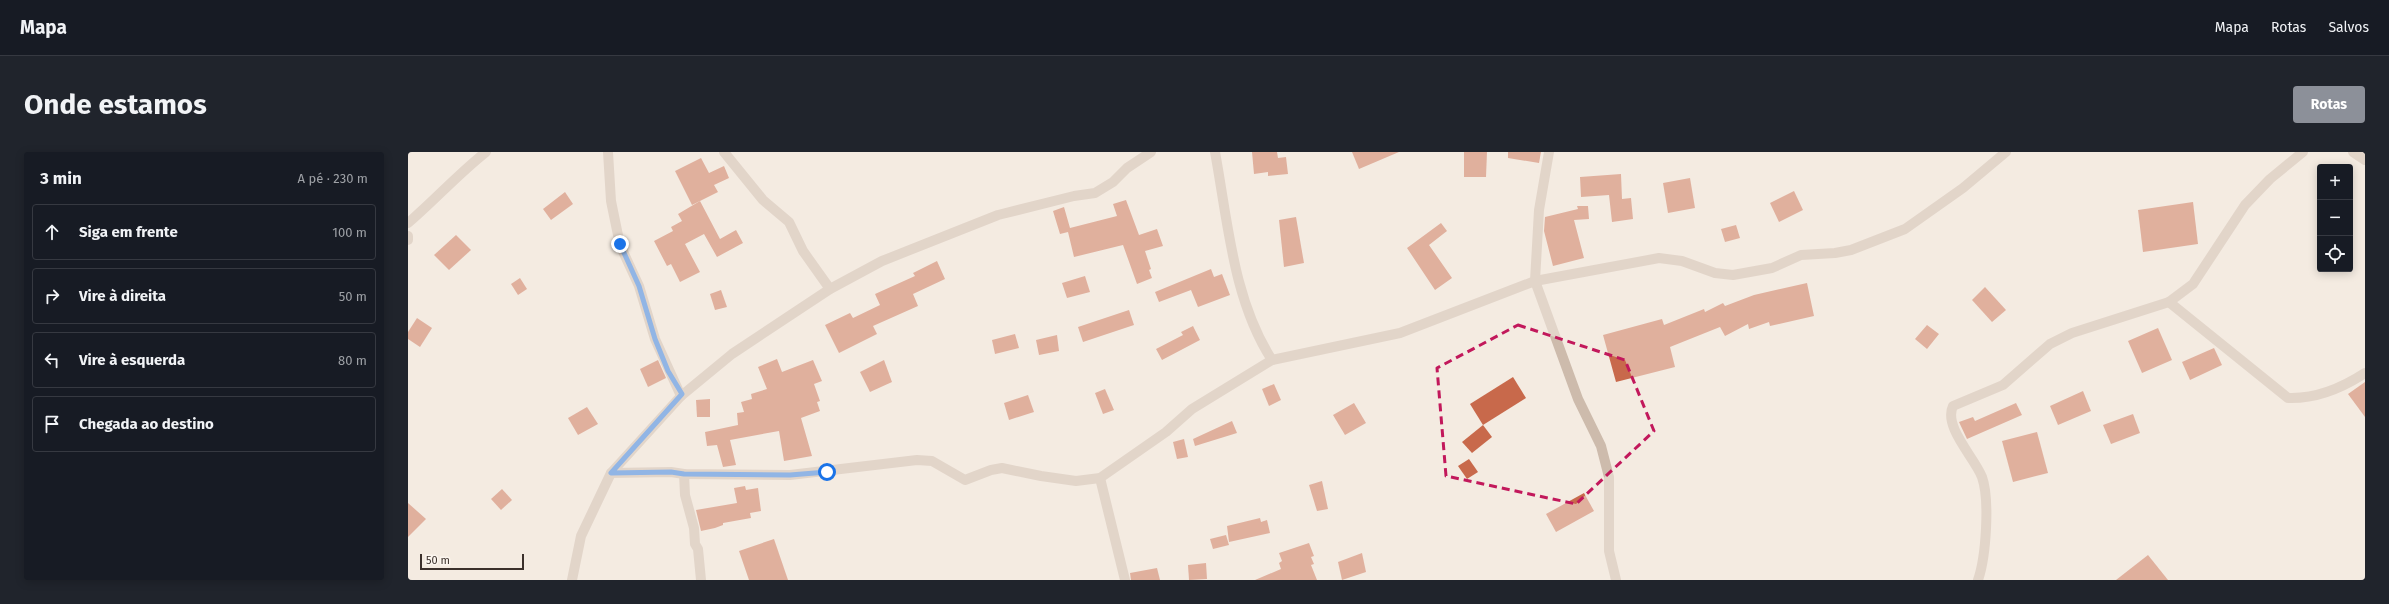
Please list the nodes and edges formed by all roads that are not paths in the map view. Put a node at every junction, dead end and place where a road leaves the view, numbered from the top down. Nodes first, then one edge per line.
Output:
1 (486, 152) edge
2 (608, 152) edge
3 (724, 152) edge
4 (1151, 152) edge
5 (1215, 152) edge
6 (1549, 152) edge
7 (2006, 152) edge
8 (2303, 152) edge
9 (2353, 152) edge
10 (2365, 160) edge
11 (408, 223) edge
12 (408, 236) edge
13 (408, 240) edge
14 (1535, 281) junction
15 (830, 289) junction
16 (2169, 302) junction
17 (1272, 360) junction
18 (2365, 373) edge
19 (681, 396) junction
20 (611, 473) junction
21 (684, 474) junction
22 (1100, 478) junction
23 (572, 580) edge
24 (702, 580) edge
25 (1125, 580) edge
26 (1616, 580) edge
27 (1978, 580) edge

1 - 11 street
2 - 19 street
3 - 15 street
4 - 15 street
5 - 17 street
6 - 14 street
7 - 14 street
8 - 16 street
9 - 10 street
12 - 13 street
14 - 17 street
14 - 26 street
15 - 19 street
16 - 18 street
16 - 27 street
17 - 22 street
19 - 20 street
20 - 21 street
20 - 23 street
21 - 22 street
21 - 24 street
22 - 25 street

